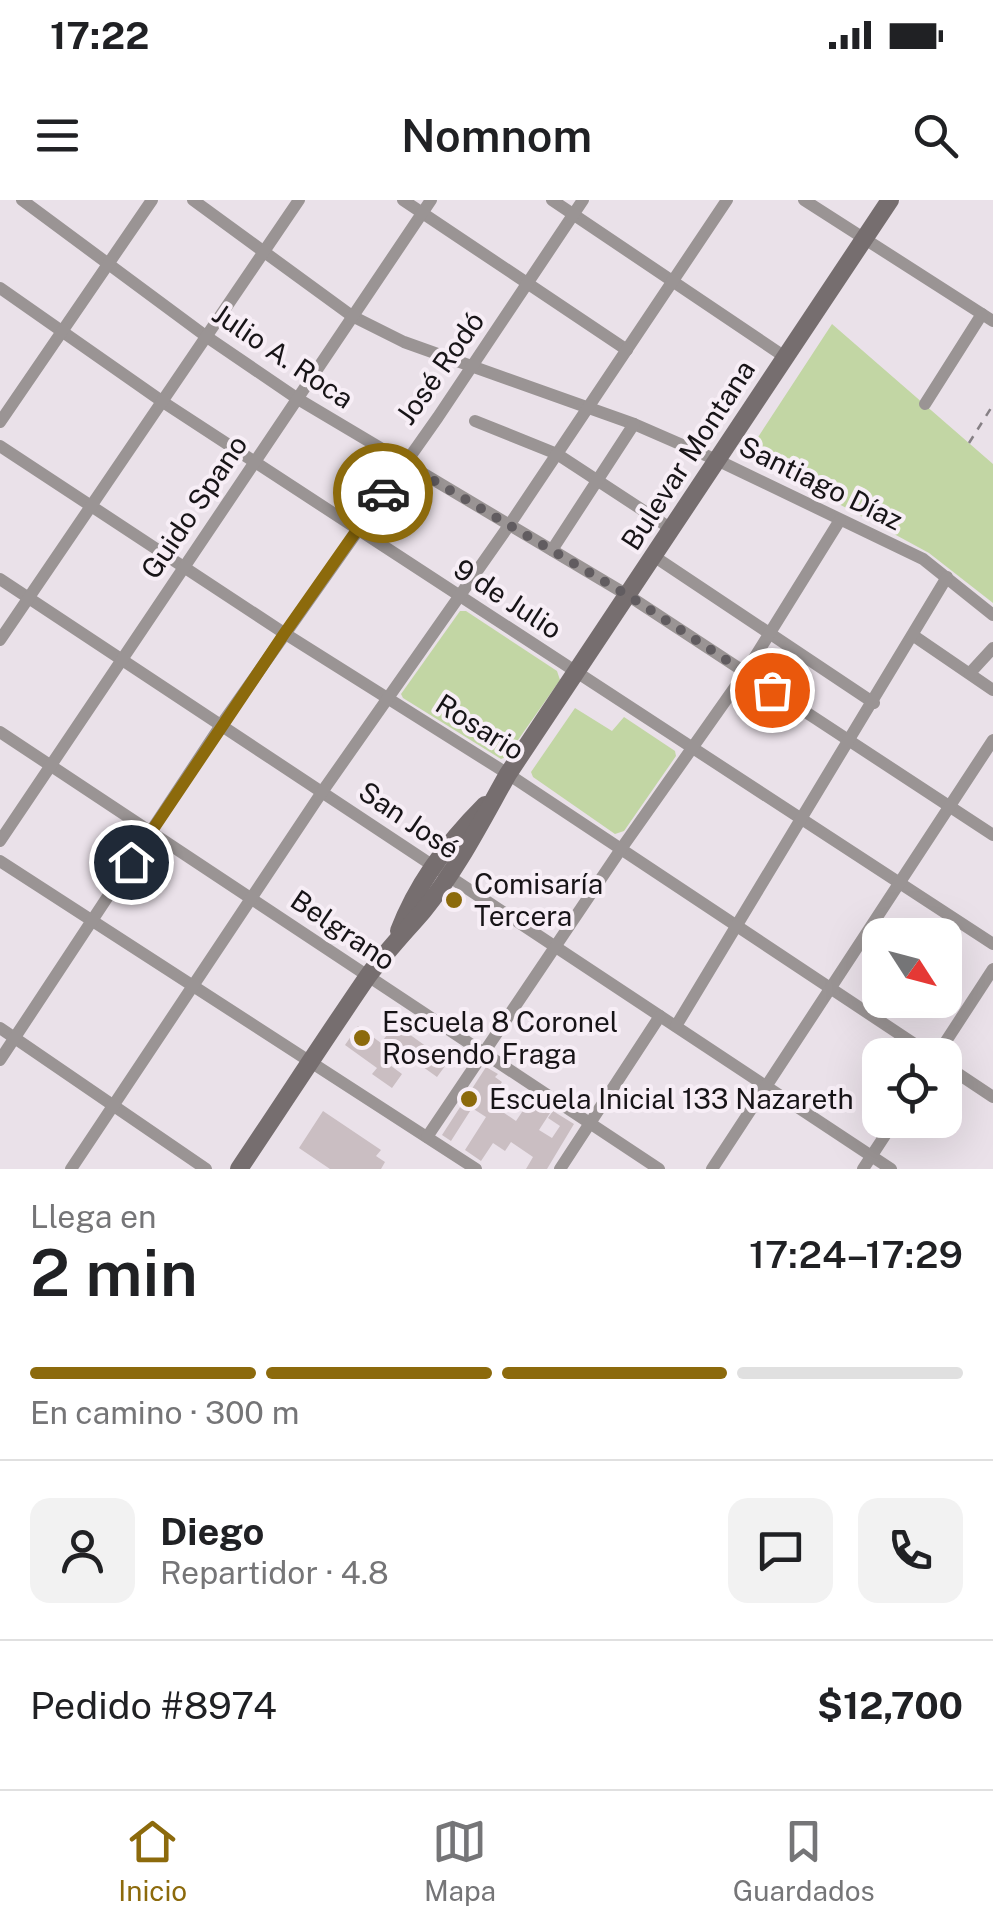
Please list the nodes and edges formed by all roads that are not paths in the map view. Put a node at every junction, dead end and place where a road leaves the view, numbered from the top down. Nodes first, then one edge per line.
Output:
1 (22, 200) edge
2 (152, 200) edge
3 (193, 200) edge
4 (299, 200) edge
5 (402, 200) edge
6 (430, 200) edge
7 (552, 200) edge
8 (583, 200) edge
9 (727, 200) edge
10 (804, 200) edge
11 (890, 200) edge
12 (422, 213) junction
13 (574, 215) junction
14 (864, 238) junction
15 (263, 252) junction
16 (108, 264) junction
17 (674, 282) junction
18 (528, 284) junction
19 (0, 288) edge
20 (352, 316) junction
21 (988, 318) edge
22 (62, 330) junction
23 (207, 337) junction
24 (626, 350) junction
25 (784, 357) junction
26 (471, 367) junction
27 (298, 399) junction
28 (163, 402) junction
29 (924, 404) dead end
30 (588, 408) junction
31 (475, 420) dead end
32 (0, 422) edge
33 (634, 424) junction
34 (0, 446) edge
35 (557, 454) junction
36 (719, 461) junction
37 (254, 462) junction
38 (404, 463) junction
39 (600, 480) junction
40 (91, 506) junction
41 (840, 520) junction
42 (510, 524) junction
43 (358, 530) junction
44 (672, 530) junction
45 (552, 550) junction
46 (655, 556) junction
47 (182, 568) junction
48 (947, 577) junction
49 (0, 579) edge
50 (629, 596) junction
51 (460, 597) junction
52 (29, 598) junction
53 (993, 614) edge
54 (769, 633) junction
55 (284, 634) junction
56 (914, 636) junction
57 (0, 640) edge
58 (993, 648) edge
59 (122, 660) junction
60 (745, 673) junction
61 (578, 674) junction
62 (970, 674) junction
63 (993, 690) edge
64 (386, 698) junction
65 (874, 703) junction
66 (221, 725) junction
67 (0, 732) edge
68 (993, 740) edge
69 (850, 741) junction
70 (692, 750) junction
71 (51, 766) junction
72 (504, 782) junction
73 (322, 792) junction
74 (950, 805) junction
75 (802, 818) junction
76 (151, 832) junction
77 (993, 835) edge
78 (0, 841) edge
79 (621, 849) junction
80 (0, 862) edge
81 (440, 871) junction
82 (900, 881) junction
83 (251, 898) junction
84 (92, 921) junction
85 (736, 926) junction
86 (993, 944) edge
87 (555, 946) junction
88 (993, 968) edge
89 (368, 976) junction
90 (193, 986) junction
91 (830, 988) junction
92 (660, 1016) junction
93 (676, 1026) junction
94 (0, 1028) edge
95 (15, 1038) junction
96 (908, 1038) edge
97 (946, 1038) edge
98 (484, 1053) junction
99 (0, 1060) edge
100 (310, 1062) junction
101 (962, 1076) edge
102 (766, 1086) junction
103 (993, 1097) edge
104 (114, 1106) junction
105 (590, 1124) junction
106 (427, 1137) junction
107 (884, 1138) edge
108 (872, 1156) junction
109 (72, 1169) edge
110 (206, 1169) edge
111 (239, 1169) edge
112 (476, 1169) edge
113 (560, 1169) edge
114 (659, 1169) edge
115 (712, 1169) edge
116 (863, 1169) edge
117 (891, 1169) edge

1 - 16 street, Julio A. Roca
2 - 16 street
3 - 15 street, Santiago Díaz
4 - 15 street
5 - 12 street
6 - 12 street, Guido Spano
7 - 13 street
8 - 13 street, José Rodó
9 - 17 street
10 - 14 street
11 - 14 main road, Bulevar Montana
12 - 18 street
12 - 20 street, Guido Spano
13 - 17 street
13 - 18 street, José Rodó
14 - 21 street
14 - 25 main road, Bulevar Montana
15 - 20 street, Santiago Díaz
15 - 23 street
16 - 22 street
16 - 23 street, Julio A. Roca
17 - 24 street
17 - 25 street
18 - 24 street
18 - 26 street, José Rodó
19 - 22 street, 9 de Julio
20 - 26 street, Santiago Díaz
20 - 27 street, Guido Spano
21 - 29 street
22 - 28 street, 9 de Julio
22 - 32 street
23 - 27 street, Julio A. Roca
23 - 28 street
24 - 30 street
25 - 36 main road, Bulevar Montana
26 - 30 street, Santiago Díaz
26 - 38 street, José Rodó
27 - 37 street, Guido Spano
27 - 38 street, Julio A. Roca
28 - 37 street, 9 de Julio
28 - 40 street
30 - 33 street, Santiago Díaz
30 - 35 street
31 - 35 street
33 - 36 street, Santiago Díaz
33 - 39 street
34 - 40 street, Rosario
35 - 39 street
35 - 42 street
36 - 41 street, Santiago Díaz
36 - 44 main road, Bulevar Montana
37 - 43 street, 9 de Julio
37 - 47 street, Guido Spano
38 - 42 street, Julio A. Roca
38 - 43 street, José Rodó
39 - 44 street
39 - 45 street
40 - 47 street, Rosario
40 - 52 street
41 - 48 street, Santiago Díaz
41 - 54 street
42 - 45 street, Julio A. Roca
42 - 51 street
43 - 51 street, 9 de Julio
43 - 55 street, José Rodó
44 - 46 main road, Bulevar Montana
45 - 50 street, Julio A. Roca
46 - 50 main road, Bulevar Montana
46 - 54 street
47 - 55 street, Rosario
47 - 59 street, Guido Spano
48 - 53 street, Santiago Díaz
48 - 56 street
49 - 52 street, San José
50 - 60 street, Julio A. Roca
50 - 61 main road, Bulevar Montana
51 - 61 street, 9 de Julio
51 - 64 street
52 - 57 street
52 - 59 street, San José
54 - 60 street
54 - 65 street
55 - 64 street, Rosario
55 - 66 street, José Rodó
56 - 62 street
56 - 65 street
58 - 62 street
59 - 66 street, San José
59 - 71 street, Guido Spano
60 - 69 street, Julio A. Roca
60 - 70 street
61 - 70 street, 9 de Julio
61 - 72 main road, Bulevar Montana
62 - 63 street
64 - 72 street, Rosario
64 - 73 street
65 - 69 street
66 - 73 street, San José
66 - 76 street, José Rodó
67 - 71 street, Belgrano
68 - 74 street
69 - 74 street, Julio A. Roca
69 - 75 street
70 - 75 street, 9 de Julio
70 - 79 street
71 - 76 street, Belgrano
71 - 78 street, Guido Spano
72 - 79 street, Rosario
72 - 81 main road, Bulevar Montana
73 - 81 street, San José
73 - 83 street
74 - 77 street, Julio A. Roca
74 - 82 street
75 - 82 street, 9 de Julio
75 - 85 street
76 - 83 street, Belgrano
76 - 84 street, José Rodó
79 - 85 street, Rosario
79 - 87 street
80 - 84 street
81 - 87 street, San José
81 - 89 main road, Bulevar Montana
82 - 86 street, 9 de Julio
82 - 91 street
83 - 89 street, Belgrano
83 - 90 street
84 - 90 street
84 - 95 street, José Rodó
85 - 91 street, Rosario
85 - 93 street
87 - 92 street, San José
87 - 98 street
88 - 97 street
89 - 98 street, Belgrano
89 - 100 main road, Bulevar Montana
90 - 100 street
90 - 104 street
91 - 96 street, Rosario
91 - 102 street
92 - 93 street, San José
92 - 105 street
93 - 102 street, San José
94 - 95 street
95 - 99 street, José Rodó
95 - 104 street
98 - 105 street, Belgrano
98 - 106 street
100 - 106 street
100 - 111 main road, Bulevar Montana
101 - 103 street
102 - 108 street, San José
102 - 115 street
104 - 109 street
104 - 110 street
105 - 113 street
105 - 114 street, Belgrano
106 - 112 street
107 - 108 street
108 - 116 street
108 - 117 street, San José

